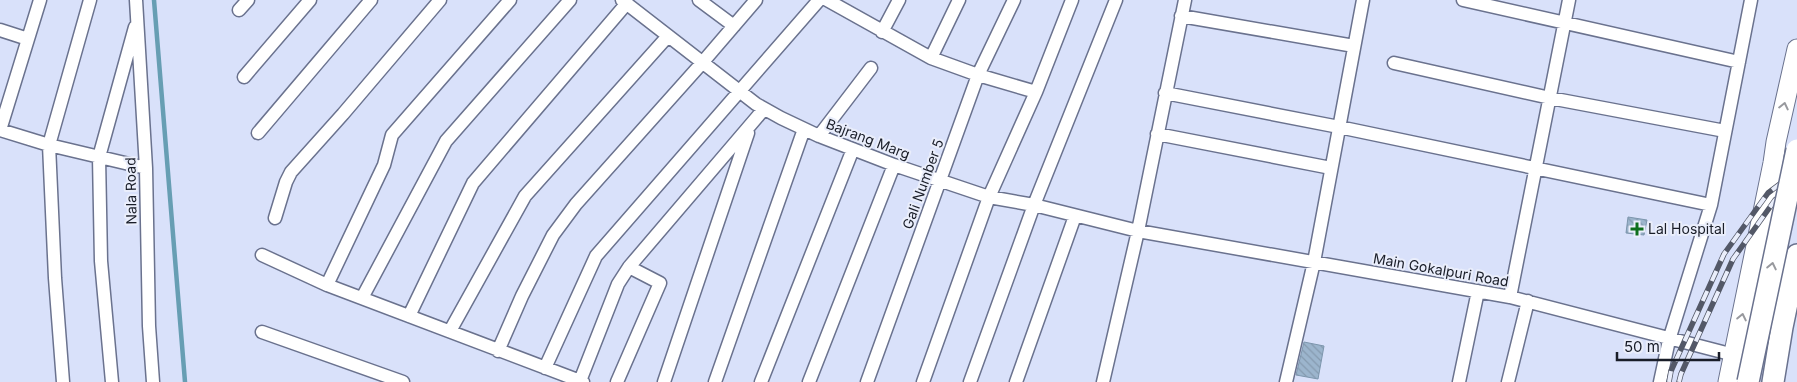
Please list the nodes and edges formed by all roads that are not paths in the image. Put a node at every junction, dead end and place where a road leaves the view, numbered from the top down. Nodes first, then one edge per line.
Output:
1 (40, 0) edge
2 (90, 0) edge
3 (136, 0) edge
4 (248, 0) edge
5 (310, 0) edge
6 (371, 0) edge
7 (440, 0) edge
8 (510, 0) edge
9 (570, 0) edge
10 (699, 0) edge
11 (756, 0) edge
12 (819, 0) edge
13 (827, 0) edge
14 (899, 0) edge
15 (960, 0) edge
16 (1014, 0) edge
17 (1072, 0) edge
18 (1116, 0) edge
19 (1185, 0) edge
20 (1363, 0) edge
21 (1463, 0) edge
22 (1569, 0) edge
23 (1751, 0) edge
24 (624, 2) edge
25 (239, 10) dead end
26 (138, 16) junction
27 (1181, 16) junction
28 (1565, 23) junction
29 (734, 26) junction
30 (0, 30) edge
31 (882, 32) junction
32 (668, 36) junction
33 (28, 39) junction
34 (1354, 46) junction
35 (1797, 49) edge
36 (930, 58) junction
37 (1394, 62) dead end
38 (1739, 62) junction
39 (702, 63) junction
40 (871, 68) dead end
41 (978, 75) junction
42 (244, 77) dead end
43 (740, 91) junction
44 (1036, 92) junction
45 (1165, 94) junction
46 (1550, 98) junction
47 (764, 109) junction
48 (750, 127) junction
49 (1339, 127) junction
50 (804, 129) junction
51 (0, 130) edge
52 (1726, 131) junction
53 (258, 133) dead end
54 (1157, 134) junction
55 (819, 136) junction
56 (1776, 142) junction
57 (49, 145) junction
58 (1797, 145) edge
59 (853, 150) junction
60 (1797, 150) edge
61 (99, 157) junction
62 (1774, 163) junction
63 (894, 165) junction
64 (1797, 167) edge
65 (146, 168) junction
66 (1331, 168) junction
67 (1535, 168) junction
68 (940, 181) junction
69 (989, 197) junction
70 (1034, 205) junction
71 (1711, 205) junction
72 (1075, 216) junction
73 (275, 218) dead end
74 (1138, 231) junction
75 (1797, 254) edge
76 (262, 255) dead end
77 (1314, 262) junction
78 (629, 267) junction
79 (327, 285) junction
80 (1478, 291) junction
81 (1510, 297) junction
82 (362, 298) junction
83 (1528, 301) junction
84 (409, 316) junction
85 (450, 331) junction
86 (262, 332) dead end
87 (1669, 340) junction
88 (498, 351) junction
89 (1734, 356) junction
90 (545, 368) junction
91 (389, 379) edge
92 (581, 381) edge
93 (63, 382) edge
94 (112, 382) edge
95 (153, 382) edge
96 (403, 382) edge
97 (617, 382) edge
98 (664, 382) edge
99 (715, 382) edge
100 (761, 382) edge
101 (809, 382) edge
102 (867, 382) edge
103 (924, 382) edge
104 (970, 382) edge
105 (1016, 382) edge
106 (1104, 382) edge
107 (1286, 382) edge
108 (1459, 382) edge
109 (1508, 382) edge
110 (1660, 382) edge
111 (1728, 382) edge
112 (1748, 382) edge
113 (1773, 382) edge

1 - 33 street
2 - 57 street
3 - 26 street, Nala Road
4 - 25 street
5 - 42 street
6 - 53 street
7 - 73 street
8 - 79 street
9 - 82 street
10 - 29 street
11 - 29 street
12 - 43 street
13 - 31 street
14 - 31 street
15 - 36 street
16 - 41 street, Gali Number 5
17 - 44 street
18 - 70 street
19 - 27 street
20 - 34 street
21 - 28 street
22 - 28 street
23 - 38 street
24 - 32 street, Bajrang Marg
24 - 84 street
26 - 61 street
26 - 65 street, Nala Road
27 - 34 street
27 - 45 street
28 - 38 street
28 - 46 street
29 - 39 street
30 - 33 street
31 - 36 street
32 - 39 street, Bajrang Marg
32 - 85 street
33 - 51 street
34 - 49 street
56 -> 35 main road
36 - 41 street
37 - 46 street
38 - 52 street
39 - 43 street, Bajrang Marg
39 - 88 street
40 - 55 street
41 - 44 street
41 - 68 street, Gali Number 5
43 - 47 street, Bajrang Marg
43 - 90 street
44 - 69 street
45 - 49 street
45 - 54 street
46 - 52 street
46 - 67 street
47 - 48 street
47 - 50 street, Bajrang Marg
48 - 78 street
48 - 98 street
49 - 66 street
49 - 67 street
50 - 55 street, Bajrang Marg
50 - 99 street
51 - 57 street
52 - 71 street
54 - 66 street
54 - 74 street
55 - 59 street, Bajrang Marg
56 - 58 main road
56 - 62 main road
57 - 61 street
57 - 93 street
59 - 63 street, Bajrang Marg
59 - 100 street
112 -> 60 highway, bridge
61 - 65 street
61 - 94 street
62 - 64 main road
89 -> 62 main road
63 - 68 street, Bajrang Marg
63 - 101 street
65 - 95 street, Nala Road
66 - 77 street
67 - 71 street
67 - 81 street
68 - 69 street, Bajrang Marg
68 - 102 street, Gali Number 5
69 - 70 street, Bajrang Marg
69 - 103 street
70 - 72 street, Bajrang Marg
70 - 104 street
71 - 87 street
72 - 74 street, Bajrang Marg
72 - 105 street
74 - 77 street, Main Gokalpuri Road
74 - 106 street
75 - 113 highway
76 - 79 street
77 - 80 street, Main Gokalpuri Road
77 - 107 street
78 - 92 street
78 - 97 street
79 - 82 street
80 - 81 street, Main Gokalpuri Road
80 - 108 street
81 - 83 street, Main Gokalpuri Road
82 - 84 street
83 - 87 street, Main Gokalpuri Road
83 - 109 street
84 - 85 street
85 - 88 street
86 - 91 street
87 - 89 street, Main Gokalpuri Road
87 - 110 street
88 - 90 street
89 - 111 main road
90 - 92 street
91 - 96 street

